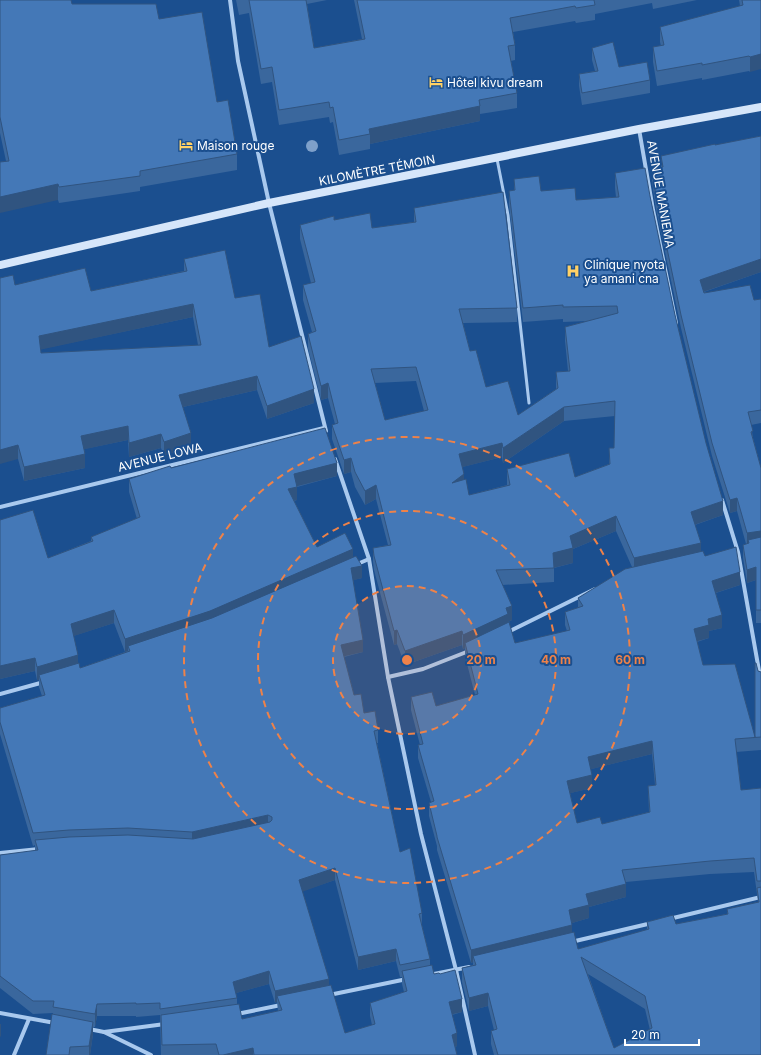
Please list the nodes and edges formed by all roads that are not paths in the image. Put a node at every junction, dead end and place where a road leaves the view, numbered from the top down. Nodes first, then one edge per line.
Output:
1 (230, 0) edge
2 (761, 107) edge
3 (639, 129) junction
4 (497, 158) junction
5 (270, 203) junction
6 (0, 265) edge
7 (678, 329) edge
8 (529, 403) dead end
9 (324, 428) junction
10 (327, 435) edge
11 (334, 457) edge
12 (720, 494) edge
13 (0, 507) edge
14 (746, 550) edge
15 (738, 552) junction
16 (731, 554) edge
17 (370, 559) junction
18 (348, 568) edge
19 (601, 586) edge
20 (501, 636) edge
21 (473, 649) edge
22 (388, 676) junction
23 (46, 682) edge
24 (761, 682) edge
25 (0, 694) edge
26 (40, 849) edge
27 (0, 853) edge
28 (761, 898) edge
29 (662, 921) edge
30 (654, 923) edge
31 (563, 944) edge
32 (471, 966) edge
33 (456, 970) junction
34 (425, 976) edge
35 (409, 979) edge
36 (326, 996) edge
37 (289, 1004) edge
38 (0, 1014) edge
39 (229, 1015) edge
40 (29, 1019) junction
41 (59, 1024) edge
42 (166, 1024) edge
43 (81, 1028) edge
44 (104, 1032) junction
45 (14, 1055) edge
46 (151, 1055) edge
47 (475, 1055) edge

1 - 5 street
2 - 3 main road, KILOMÈTRE TÉMOIN
3 - 4 main road, KILOMÈTRE TÉMOIN
3 - 7 street, AVENUE MANIEMA
4 - 5 main road, KILOMÈTRE TÉMOIN
4 - 8 lane
5 - 6 main road, KILOMÈTRE TÉMOIN
5 - 9 street
9 - 10 street
9 - 13 street, AVENUE LOWA
11 - 17 street
12 - 15 street
14 - 15 street
15 - 16 street
15 - 24 street
17 - 18 street
17 - 22 street
19 - 20 street
21 - 22 street
22 - 33 street
23 - 25 street
26 - 27 street
28 - 29 street
30 - 31 street
32 - 33 street
33 - 34 street
33 - 47 street
35 - 36 street
37 - 39 street
38 - 40 street
40 - 41 street
40 - 45 street
42 - 44 street
43 - 44 street
44 - 46 street

